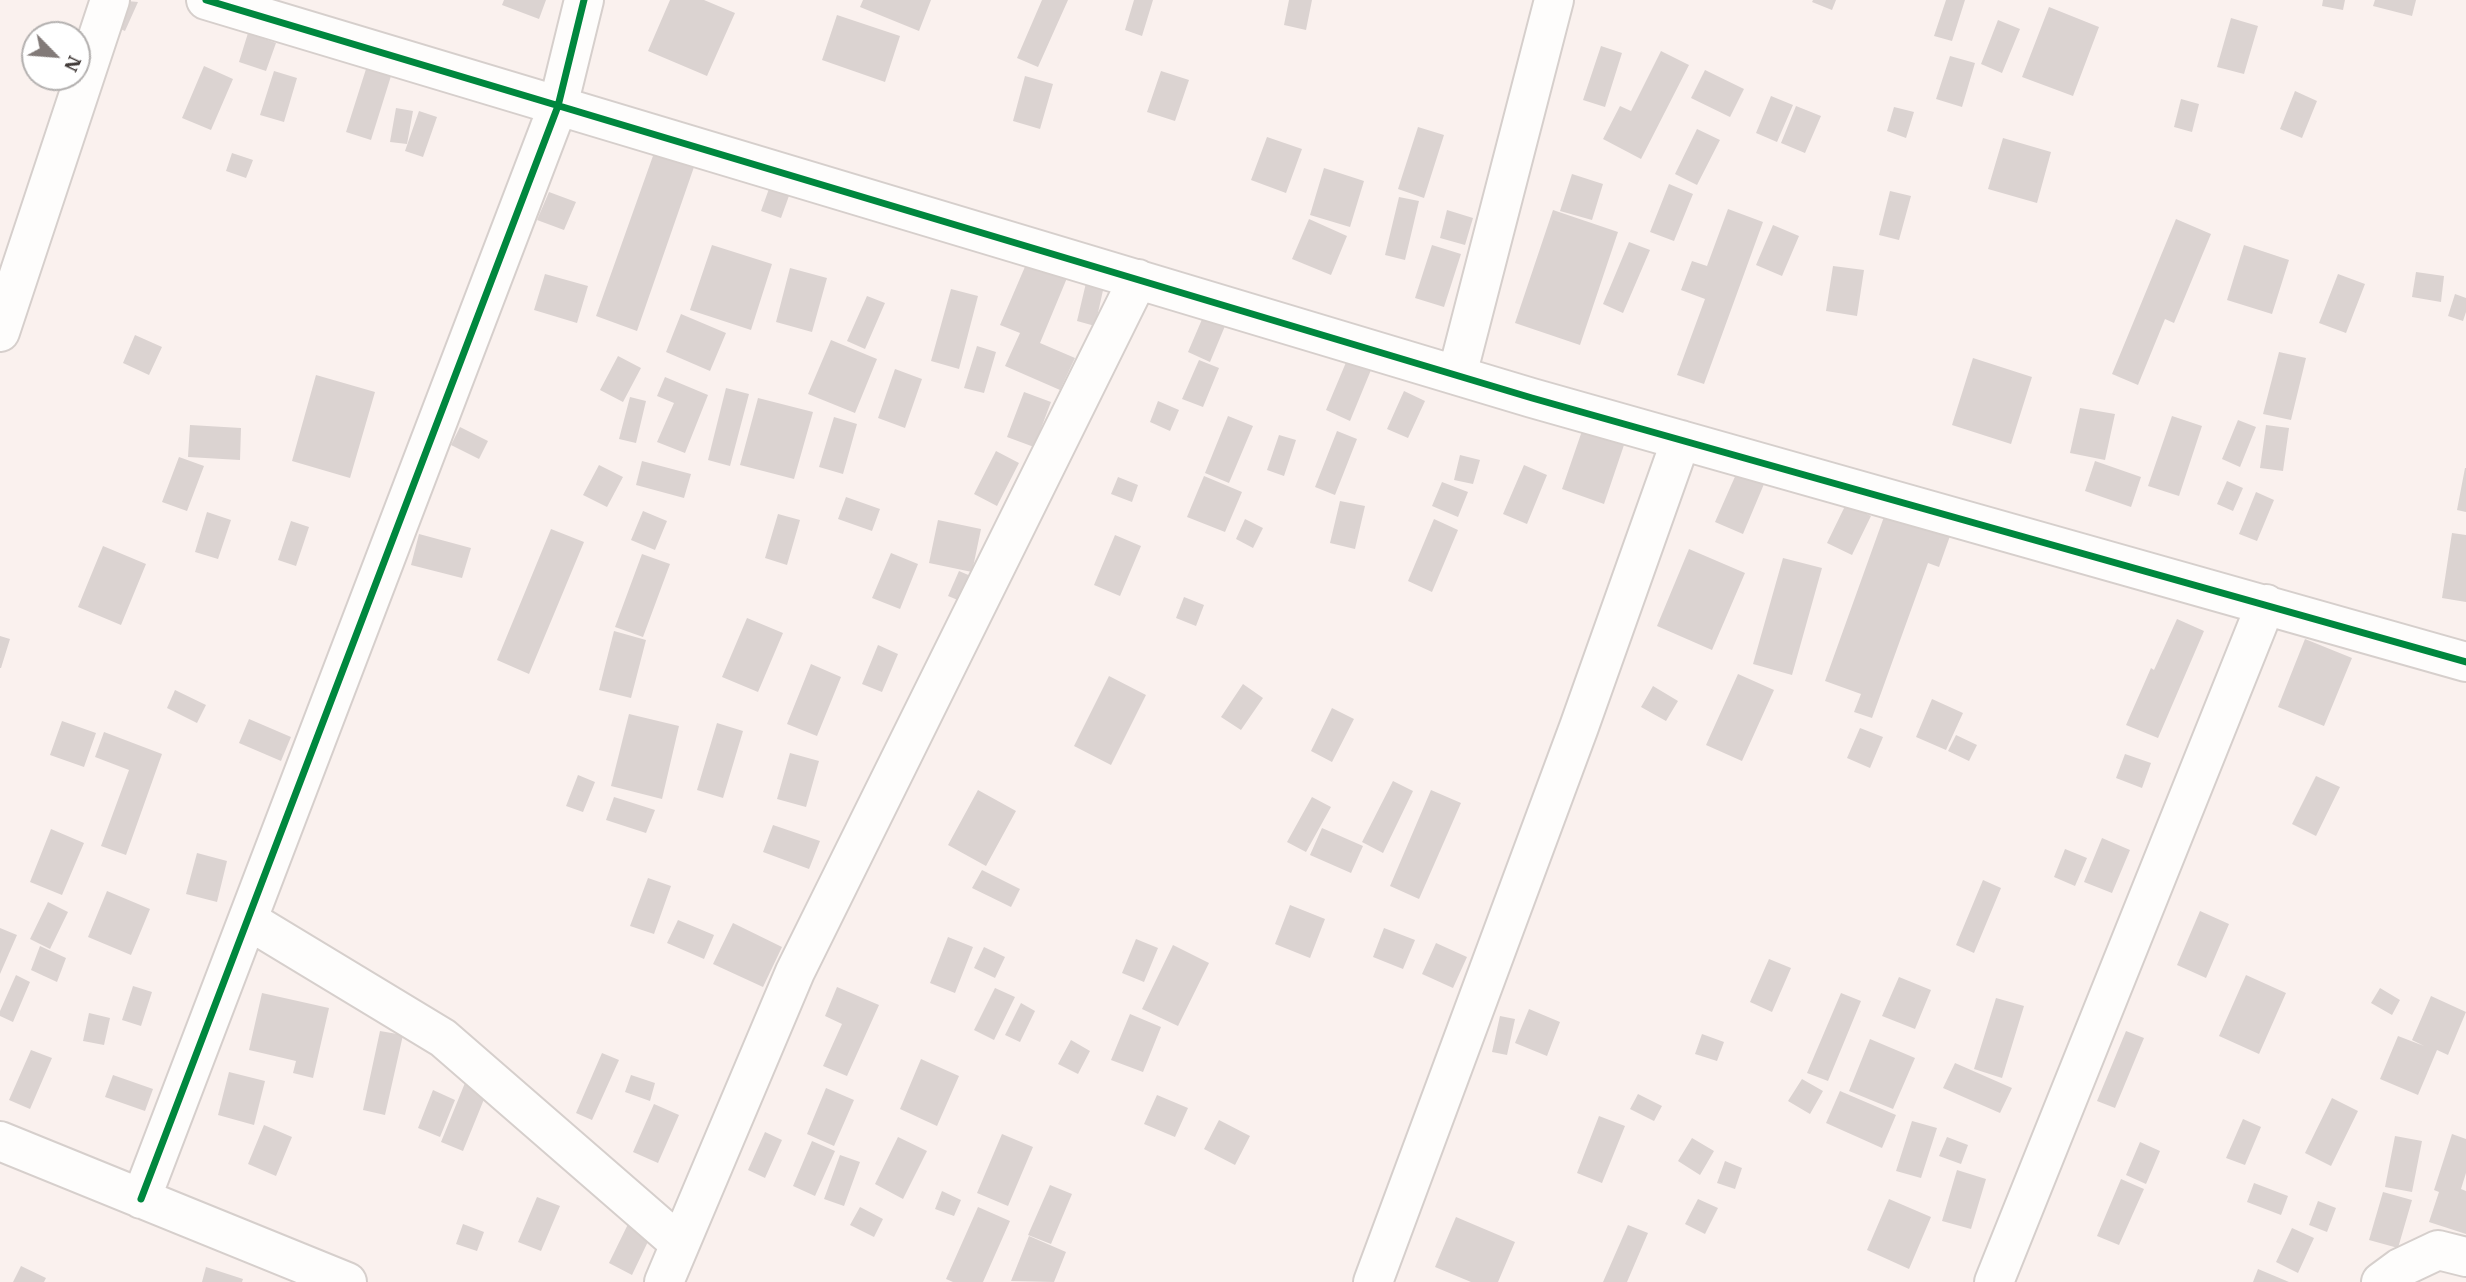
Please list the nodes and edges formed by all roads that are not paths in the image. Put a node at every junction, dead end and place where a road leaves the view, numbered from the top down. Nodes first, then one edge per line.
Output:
1 (110, 0) edge
2 (206, 0) edge
3 (584, 0) edge
4 (1553, 0) edge
5 (558, 106) junction
6 (1138, 279) junction
7 (0, 332) edge
8 (1457, 375) junction
9 (1681, 440) junction
10 (2266, 604) junction
11 (2466, 662) edge
12 (248, 920) junction
13 (0, 1141) edge
14 (141, 1199) junction
15 (680, 1244) junction
16 (2466, 1256) edge
17 (347, 1282) edge
18 (664, 1282) edge
19 (1373, 1282) edge
20 (1994, 1282) edge
21 (2381, 1282) edge

1 - 7 street
2 - 5 street
3 - 5 street
4 - 8 street
5 - 6 street
5 - 12 street
6 - 8 street
6 - 15 street
8 - 9 street
9 - 10 street
9 - 19 street
10 - 11 street
10 - 20 street
12 - 14 street
12 - 15 street
13 - 14 street
14 - 17 street
15 - 18 street
16 - 21 street

